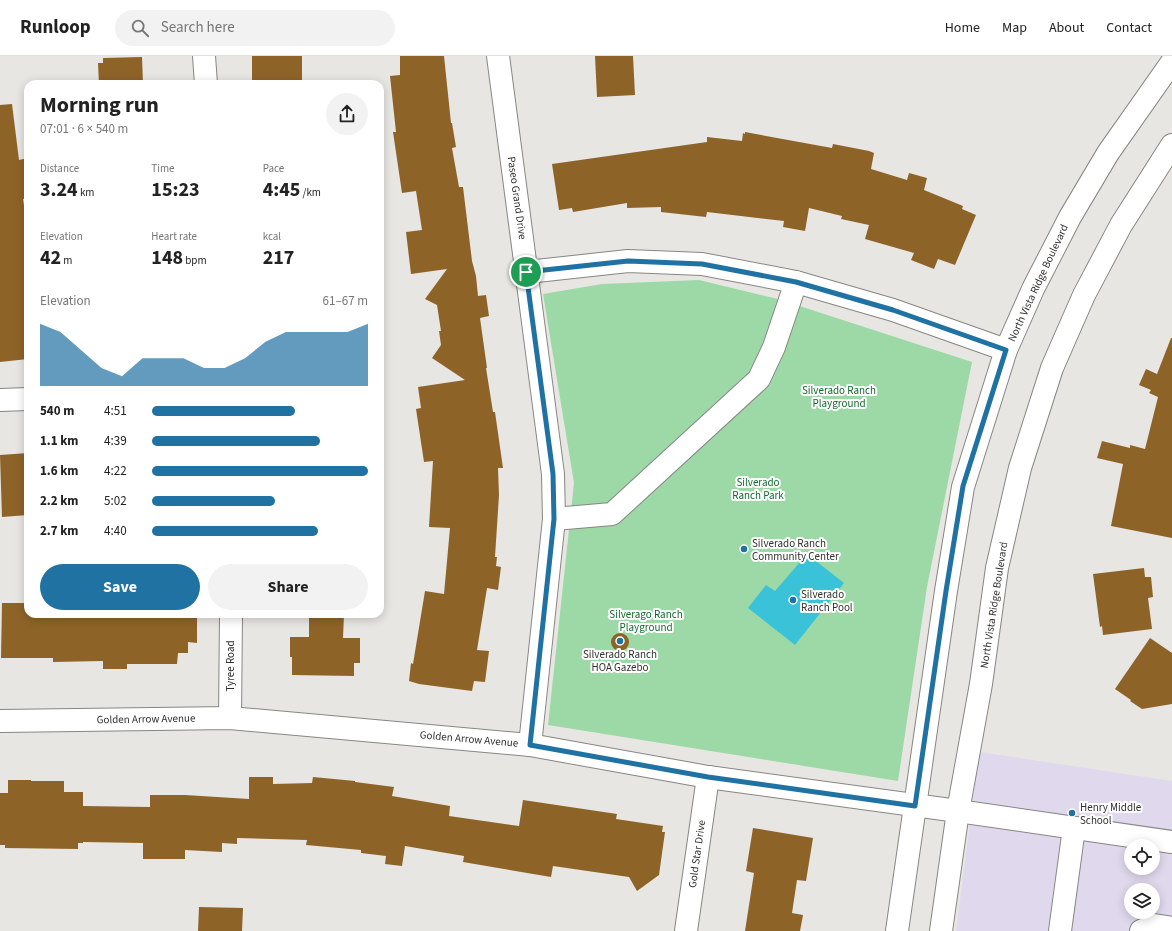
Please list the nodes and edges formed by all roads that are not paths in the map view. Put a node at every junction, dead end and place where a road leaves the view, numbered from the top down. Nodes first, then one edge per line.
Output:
1 (204, 56) edge
2 (498, 56) edge
3 (1172, 62) edge
4 (206, 80) edge
5 (1172, 145) edge
6 (526, 272) junction
7 (796, 282) junction
8 (1006, 350) junction
9 (24, 398) edge
10 (0, 400) edge
11 (554, 519) junction
12 (231, 618) edge
13 (230, 718) junction
14 (0, 721) edge
15 (530, 745) junction
16 (708, 777) junction
17 (915, 806) junction
18 (958, 811) junction
19 (1074, 828) junction
20 (1172, 842) edge
21 (1172, 928) edge
22 (686, 931) edge
23 (897, 931) edge
24 (941, 931) edge
25 (1060, 931) edge
26 (1141, 931) edge

1 - 4 street
2 - 6 street, Paseo Grand Drive
3 - 8 street, North Vista Ridge Boulevard
5 - 18 street, North Vista Ridge Boulevard
6 - 7 street
6 - 11 street, Paseo Grand Drive
7 - 8 street
7 - 11 street
8 - 17 street, North Vista Ridge Boulevard
9 - 10 street
11 - 15 street, Paseo Grand Drive
12 - 13 street, Tyree Road
13 - 14 street, Golden Arrow Avenue
13 - 15 street, Golden Arrow Avenue
15 - 16 street, Golden Arrow Avenue
16 - 17 street, Golden Arrow Avenue
16 - 22 street, Gold Star Drive
17 - 18 street, Golden Arrow Avenue
17 - 23 street, North Vista Ridge Boulevard
18 - 19 street, Golden Arrow Avenue
18 - 24 street, North Vista Ridge Boulevard
19 - 20 street, Golden Arrow Avenue
19 - 25 street
21 - 26 street

